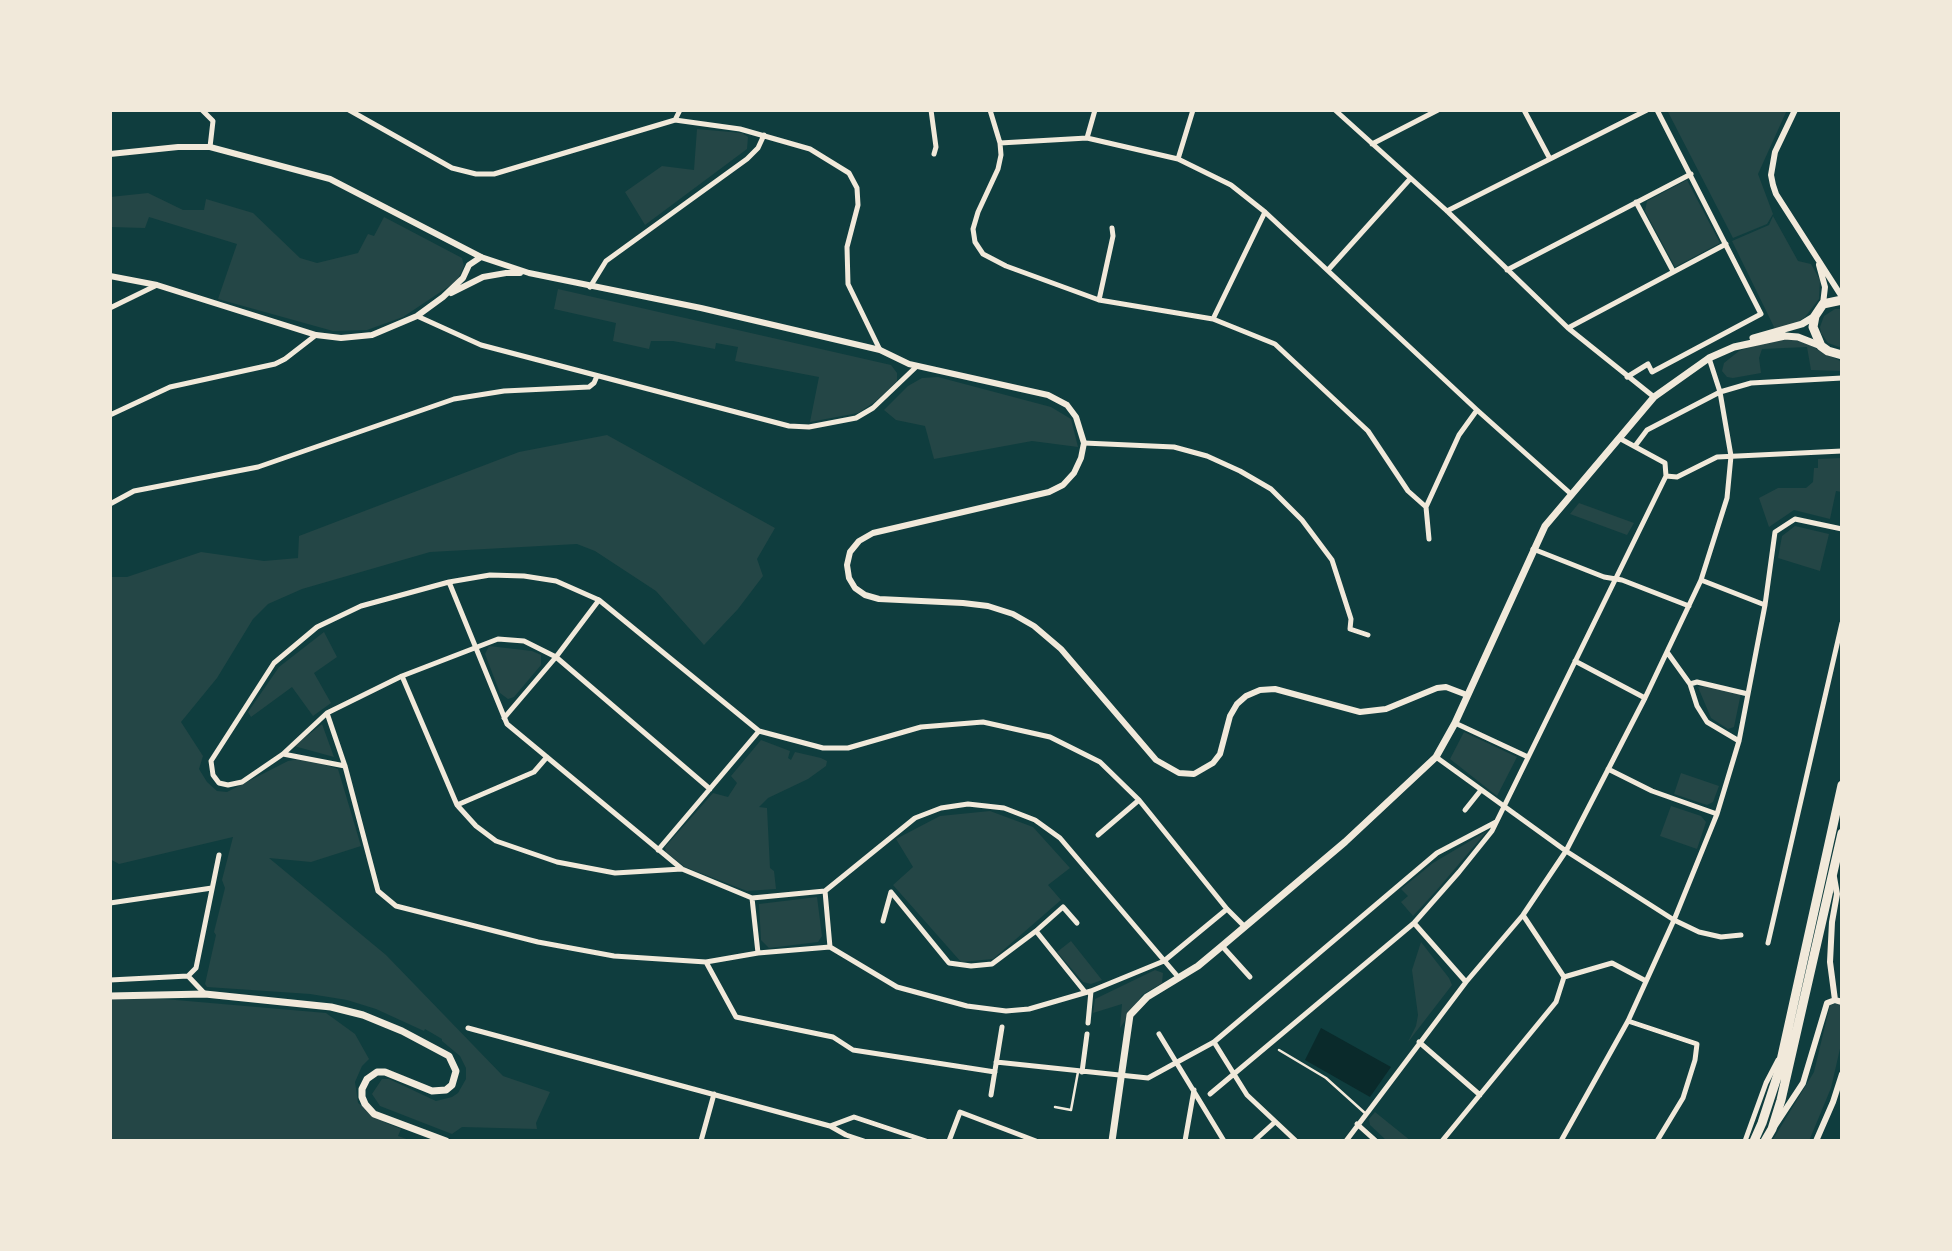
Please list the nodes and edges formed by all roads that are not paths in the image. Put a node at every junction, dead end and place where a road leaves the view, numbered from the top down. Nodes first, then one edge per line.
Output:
1 (202, 110) edge
2 (349, 110) edge
3 (680, 110) edge
4 (931, 110) edge
5 (990, 110) edge
6 (1096, 110) edge
7 (1192, 110) edge
8 (1335, 110) edge
9 (1438, 110) edge
10 (1524, 110) edge
11 (1647, 110) edge
12 (1657, 110) edge
13 (1796, 110) edge
14 (676, 120) junction
15 (764, 135) junction
16 (1087, 138) junction
17 (1000, 142) junction
18 (1372, 144) junction
19 (210, 147) junction
20 (934, 153) dead end
21 (110, 154) edge
22 (1178, 159) junction
23 (1550, 159) junction
24 (1691, 174) junction
25 (1410, 179) junction
26 (1636, 202) junction
27 (1447, 211) junction
28 (1265, 212) junction
29 (1112, 228) dead end
30 (1726, 244) junction
31 (481, 257) junction
32 (1817, 259) junction
33 (491, 261) junction
34 (1328, 270) junction
35 (1507, 270) junction
36 (1673, 271) junction
37 (529, 273) junction
38 (493, 275) junction
39 (110, 276) edge
40 (157, 285) junction
41 (590, 287) junction
42 (443, 297) junction
43 (1842, 298) edge
44 (1099, 300) junction
45 (1823, 304) junction
46 (110, 308) edge
47 (417, 316) junction
48 (1815, 316) junction
49 (1213, 319) junction
50 (1568, 328) junction
51 (316, 335) junction
52 (1821, 345) junction
53 (880, 349) junction
54 (1841, 355) edge
55 (1709, 358) junction
56 (918, 366) junction
57 (597, 376) junction
58 (1627, 377) junction
59 (1842, 378) edge
60 (1720, 392) junction
61 (1654, 397) junction
62 (1477, 410) junction
63 (110, 415) edge
64 (1619, 438) junction
65 (1084, 443) junction
66 (1635, 446) junction
67 (1842, 451) edge
68 (1731, 456) junction
69 (1665, 476) junction
70 (1571, 494) junction
71 (110, 504) edge
72 (1426, 507) junction
73 (1842, 529) edge
74 (1429, 540) dead end
75 (1532, 549) junction
76 (1615, 580) junction
77 (1701, 580) junction
78 (449, 582) junction
79 (598, 600) junction
80 (1765, 605) junction
81 (1689, 606) junction
82 (1842, 624) edge
83 (1368, 635) dead end
84 (474, 646) junction
85 (1667, 652) junction
86 (556, 657) junction
87 (1576, 661) junction
88 (401, 676) junction
89 (1690, 684) junction
90 (1748, 694) junction
91 (1467, 695) junction
92 (1645, 698) junction
93 (327, 713) junction
94 (504, 718) junction
95 (1455, 723) junction
96 (759, 731) junction
97 (1739, 741) junction
98 (284, 754) junction
99 (547, 757) junction
100 (1436, 757) junction
101 (1528, 757) junction
102 (345, 766) junction
103 (1608, 769) junction
104 (1842, 785) edge
105 (710, 789) junction
106 (1481, 790) junction
107 (1139, 800) junction
108 (457, 805) junction
109 (1502, 807) junction
110 (1465, 810) dead end
111 (1717, 814) junction
112 (1496, 822) junction
113 (1842, 833) edge
114 (1098, 835) dead end
115 (658, 850) junction
116 (1566, 851) junction
117 (219, 855) dead end
118 (682, 869) junction
119 (1833, 872) junction
120 (212, 888) junction
121 (825, 891) junction
122 (752, 898) junction
123 (110, 903) edge
124 (1227, 909) junction
125 (1523, 915) junction
126 (1674, 920) junction
127 (883, 921) dead end
128 (1077, 923) dead end
129 (1414, 923) junction
130 (1244, 926) junction
131 (1035, 931) junction
132 (1741, 935) dead end
133 (1768, 943) dead end
134 (1222, 946) junction
135 (830, 947) junction
136 (758, 953) junction
137 (1164, 961) junction
138 (706, 962) junction
139 (188, 976) junction
140 (1250, 977) dead end
141 (1564, 977) junction
142 (1179, 978) junction
143 (110, 980) edge
144 (1646, 981) junction
145 (1466, 982) junction
146 (1088, 992) junction
147 (205, 994) junction
148 (110, 996) edge
149 (1838, 1001) edge
150 (1628, 1021) junction
151 (1088, 1024) dead end
152 (1002, 1027) dead end
153 (468, 1028) dead end
154 (1087, 1034) dead end
155 (1159, 1034) dead end
156 (1214, 1042) junction
157 (1419, 1042) junction
158 (1279, 1050) dead end
159 (1783, 1051) junction
160 (996, 1062) junction
161 (1177, 1062) junction
162 (995, 1072) junction
163 (1080, 1072) junction
164 (1233, 1073) junction
165 (1842, 1074) edge
166 (1121, 1077) junction
167 (1194, 1090) junction
168 (714, 1094) junction
169 (1210, 1094) dead end
170 (991, 1095) dead end
171 (1480, 1095) junction
172 (1055, 1107) dead end
173 (1366, 1114) junction
174 (1275, 1122) junction
175 (1357, 1124) junction
176 (830, 1126) junction
177 (1772, 1129) junction
178 (446, 1141) edge
179 (701, 1141) edge
180 (864, 1141) edge
181 (926, 1141) edge
182 (949, 1141) edge
183 (1036, 1141) edge
184 (1112, 1141) edge
185 (1185, 1141) edge
186 (1224, 1141) edge
187 (1254, 1141) edge
188 (1296, 1141) edge
189 (1346, 1141) edge
190 (1376, 1141) edge
191 (1442, 1141) edge
192 (1561, 1141) edge
193 (1657, 1141) edge
194 (1745, 1141) edge
195 (1754, 1141) edge
196 (1765, 1141) edge
197 (1816, 1141) edge

1 - 19 street
2 - 14 street
3 - 14 street
4 - 20 street
5 - 17 street
6 - 16 street
7 - 22 street
8 - 18 street
9 - 18 street
10 - 23 street
11 - 23 street
12 - 24 street
13 - 32 street
14 - 15 street
15 - 41 street
15 - 53 street
16 - 17 street
16 - 22 street
17 - 44 street
18 - 25 street
19 - 21 street
19 - 31 street
22 - 28 street
23 - 27 street
24 - 26 street
24 - 30 street
25 - 27 street
25 - 34 street
26 - 35 street
26 - 36 street
27 - 35 street
28 - 34 street
28 - 49 street
29 - 44 street
30 - 36 street
30 - 58 street
31 - 33 street
31 - 42 street
32 - 43 street
32 - 45 street
33 - 37 street
33 - 38 street
34 - 62 street
35 - 50 street
36 - 50 street
37 - 38 street
37 - 41 street
38 - 42 street
39 - 40 street
40 - 46 street
40 - 51 street
41 - 53 street
42 - 47 street
43 - 45 highway
44 - 49 street
45 - 48 highway
47 - 51 street
47 - 57 street
48 - 52 highway
48 - 55 main road
49 - 72 street
50 - 58 street
51 - 63 street
52 - 54 highway
52 - 55 main road
53 - 56 street
55 - 60 street
55 - 61 main road
56 - 57 street
56 - 65 street
57 - 71 street
58 - 61 street
59 - 60 street
60 - 66 street
60 - 68 street
61 - 64 main road
62 - 70 street
62 - 72 street
64 - 66 street
64 - 70 main road
65 - 83 street
65 - 91 street
66 - 69 street
67 - 68 street
68 - 69 street
68 - 77 street
69 - 76 street
70 - 75 main road
72 - 74 street
73 - 80 street
75 - 76 street
75 - 91 main road
76 - 81 street
76 - 87 street
77 - 80 street
77 - 81 street
78 - 79 street
78 - 84 street
78 - 98 street
79 - 86 street
79 - 96 street
80 - 90 street
81 - 85 street
82 - 133 street
84 - 86 street
84 - 88 street
84 - 94 street
85 - 89 street
85 - 92 street
86 - 94 street
86 - 105 street
87 - 92 street
87 - 101 street
88 - 93 street
88 - 108 street
89 - 90 street
89 - 97 street
90 - 97 street
91 - 95 main road
92 - 103 street
93 - 98 street
93 - 102 street
94 - 99 street
95 - 100 main road
95 - 101 street
96 - 105 street
96 - 107 street
97 - 111 street
98 - 102 street
99 - 108 street
99 - 115 street
100 - 106 street
100 - 130 main road
101 - 109 street
102 - 138 street
103 - 111 street
103 - 116 street
104 - 159 highway
105 - 115 street
106 - 109 street
106 - 110 street
107 - 114 street
107 - 124 street
108 - 118 street
109 - 112 street
109 - 116 street
111 - 126 street
112 - 129 street
112 - 156 street
113 - 119 highway
115 - 118 street
116 - 125 street
116 - 126 street
117 - 120 street
118 - 122 street
119 - 149 street
119 - 177 highway
120 - 123 street
120 - 139 street
121 - 122 street
121 - 135 street
121 - 137 street
122 - 136 street
124 - 130 street
124 - 137 street
125 - 141 street
125 - 145 street
126 - 132 street
126 - 144 street
127 - 131 street
128 - 131 street
129 - 145 street
129 - 164 street
130 - 134 main road
131 - 146 street
134 - 140 street
134 - 142 main road
135 - 136 street
135 - 146 street
136 - 138 street
137 - 142 street
137 - 146 street
138 - 162 street
139 - 143 street
139 - 147 street
141 - 144 street
141 - 171 street
142 - 166 main road
144 - 150 street
145 - 157 street
146 - 151 street
147 - 148 main road
147 - 178 main road
149 - 177 street
150 - 192 street
150 - 193 street
152 - 160 street
153 - 168 street
154 - 163 street
155 - 161 street
156 - 161 street
156 - 164 street
157 - 171 street
157 - 173 street
158 - 173 lane
159 - 194 street
159 - 195 highway
160 - 162 street
160 - 163 street
161 - 166 street
161 - 167 street
162 - 170 street
163 - 166 street
163 - 172 lane
164 - 169 street
164 - 174 street
165 - 197 street
166 - 184 main road
167 - 185 street
167 - 186 street
168 - 176 street
168 - 179 street
171 - 191 street
173 - 175 street
174 - 187 street
174 - 188 street
175 - 189 street
175 - 190 street
176 - 180 street
176 - 181 street
177 - 196 highway
182 - 183 street

